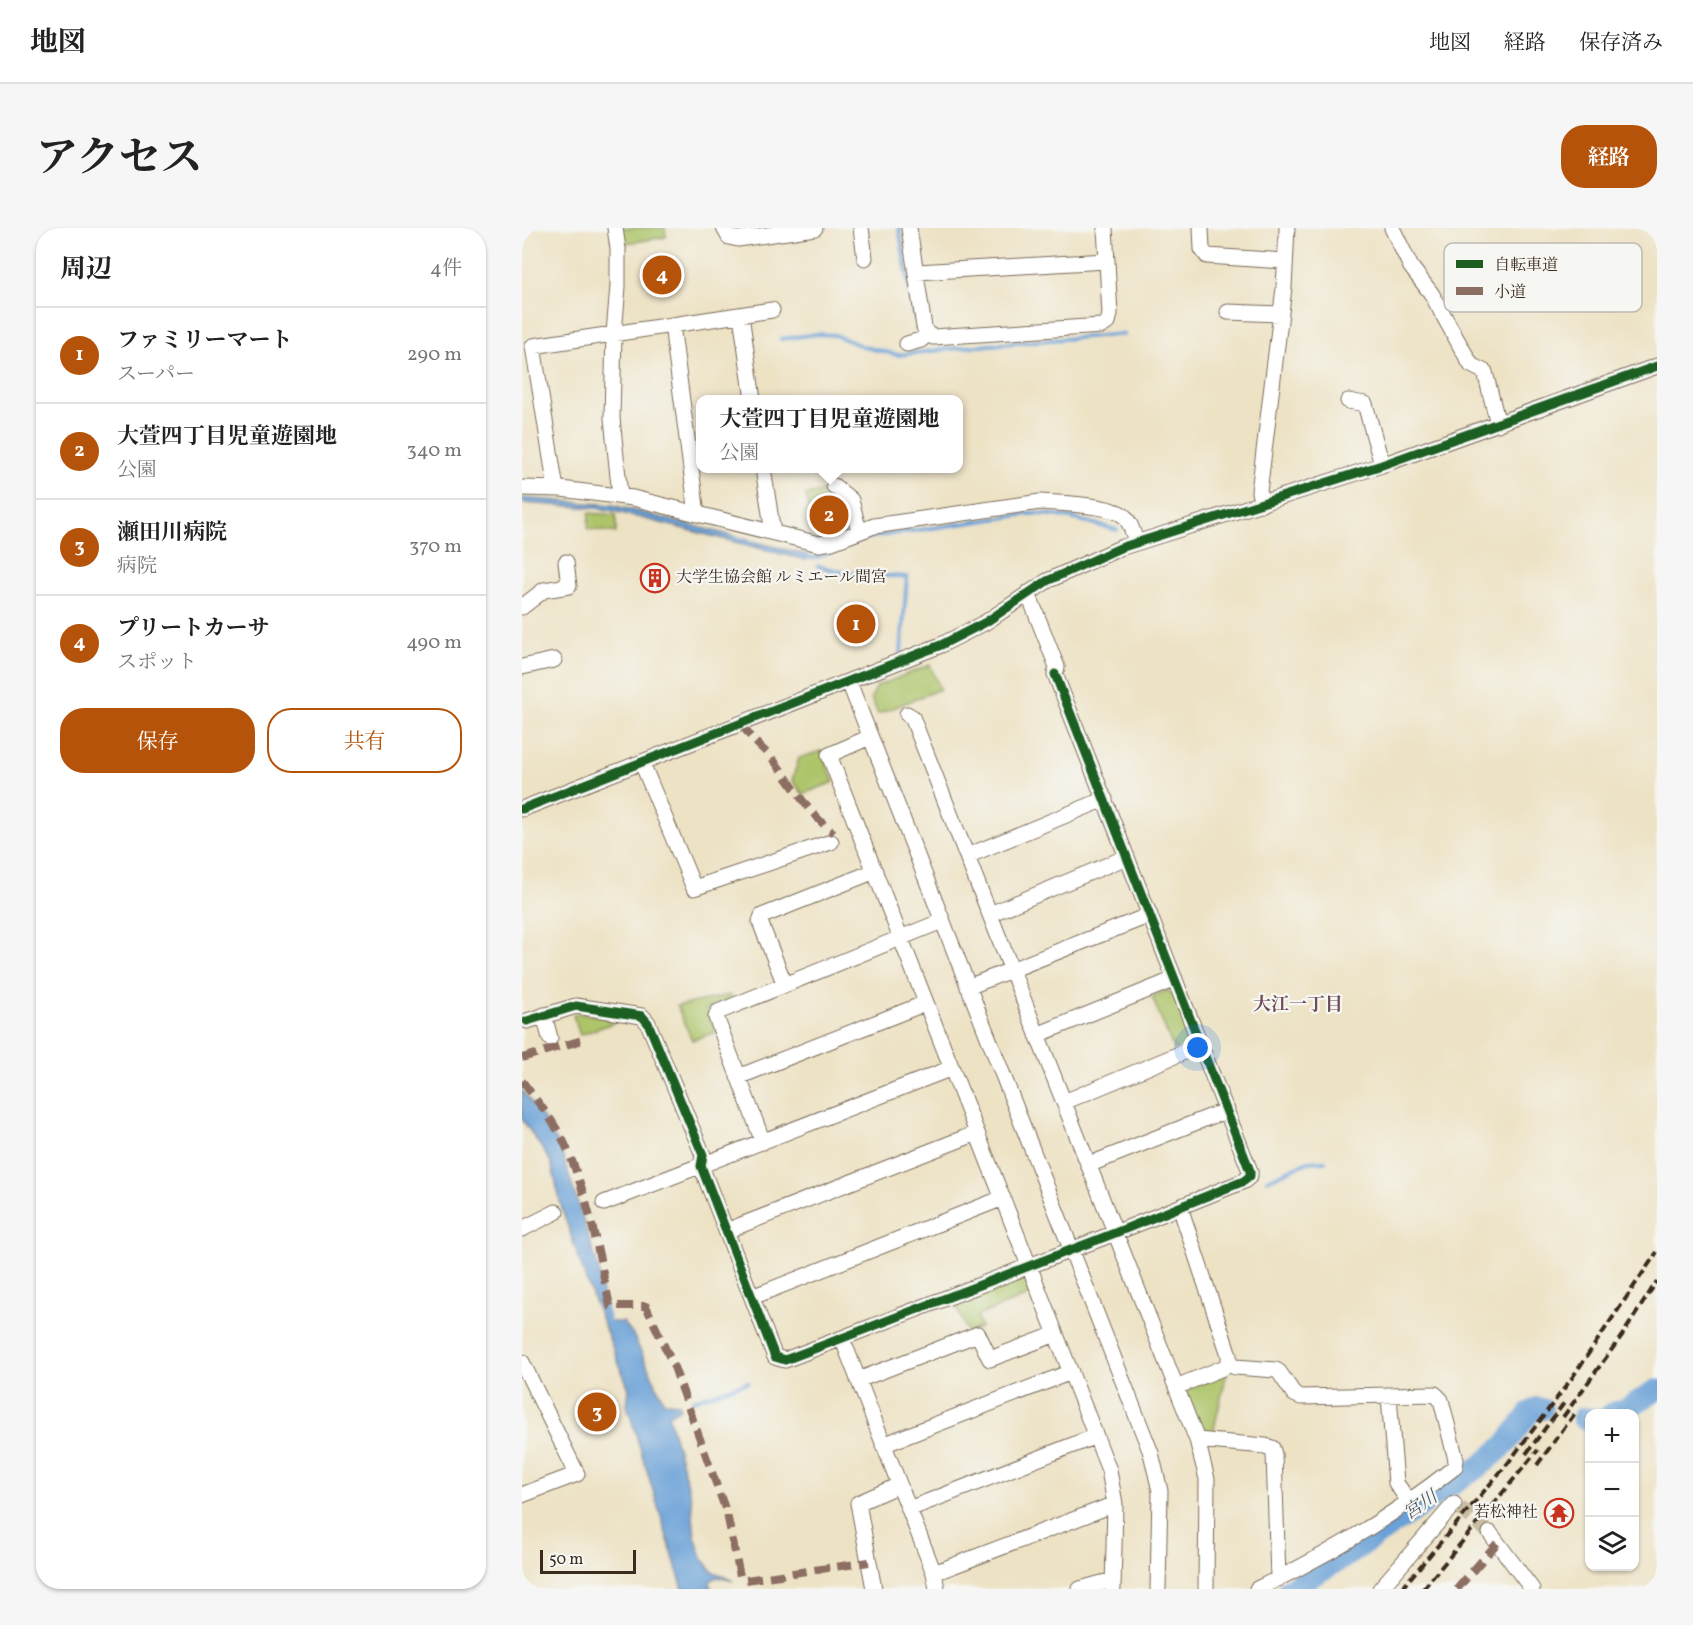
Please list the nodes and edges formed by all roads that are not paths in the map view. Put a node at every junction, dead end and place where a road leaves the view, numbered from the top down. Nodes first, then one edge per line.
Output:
1 (615, 228) edge
2 (724, 228) edge
3 (815, 228) edge
4 (861, 228) edge
5 (909, 228) edge
6 (1105, 228) edge
7 (1201, 228) edge
8 (1287, 228) edge
9 (1392, 228) edge
10 (865, 258) dead end
11 (1106, 261) junction
12 (1285, 261) junction
13 (917, 272) junction
14 (772, 310) dead end
15 (1228, 312) dead end
16 (1280, 314) junction
17 (741, 315) junction
18 (672, 325) junction
19 (614, 333) junction
20 (1657, 366) edge
21 (752, 395) edge
22 (1348, 401) dead end
23 (1498, 424) junction
24 (1382, 465) junction
25 (764, 473) edge
26 (834, 486) dead end
27 (522, 488) edge
28 (556, 489) junction
29 (620, 496) junction
30 (1262, 504) junction
31 (697, 514) junction
32 (859, 531) junction
33 (773, 533) junction
34 (1136, 542) junction
35 (566, 561) dead end
36 (1028, 593) junction
37 (522, 607) edge
38 (554, 660) dead end
39 (522, 667) edge
40 (849, 682) junction
41 (907, 714) dead end
42 (870, 737) junction
43 (642, 763) junction
44 (1105, 800) junction
45 (522, 809) edge
46 (831, 842) dead end
47 (967, 856) junction
48 (1127, 857) junction
49 (875, 872) junction
50 (990, 914) junction
51 (1150, 915) junction
52 (942, 921) junction
53 (901, 937) junction
54 (1012, 970) junction
55 (1175, 980) junction
56 (785, 985) junction
57 (968, 987) junction
58 (926, 1003) junction
59 (544, 1015) junction
60 (526, 1021) dead end
61 (1037, 1035) junction
62 (550, 1038) dead end
63 (1201, 1045) junction
64 (952, 1068) junction
65 (738, 1077) junction
66 (1064, 1102) junction
67 (1227, 1110) junction
68 (977, 1133) junction
69 (763, 1142) junction
70 (1088, 1165) junction
71 (701, 1166) junction
72 (1003, 1198) junction
73 (604, 1203) dead end
74 (1180, 1207) junction
75 (556, 1212) dead end
76 (522, 1229) edge
77 (726, 1231) junction
78 (1115, 1233) junction
79 (1071, 1250) junction
80 (1029, 1266) junction
81 (752, 1297) junction
82 (1056, 1334) junction
83 (842, 1338) junction
84 (522, 1362) edge
85 (1229, 1364) junction
86 (1071, 1372) junction
87 (858, 1380) junction
88 (1176, 1387) junction
89 (1389, 1396) junction
90 (1096, 1436) junction
91 (1197, 1440) junction
92 (884, 1445) junction
93 (1437, 1481) junction
94 (899, 1485) junction
95 (522, 1495) edge
96 (1408, 1500) junction
97 (1115, 1504) junction
98 (909, 1509) junction
99 (1490, 1533) tunnel mouth
100 (934, 1573) junction
101 (1278, 1579) junction
102 (1113, 1585) edge
103 (874, 1589) edge
104 (937, 1589) edge
105 (1080, 1589) edge
106 (1158, 1589) edge
107 (1206, 1589) edge
108 (1257, 1589) edge
109 (1380, 1589) edge
110 (1532, 1589) edge

1 - 19 street
2 - 3 street
4 - 10 street
5 - 13 street
6 - 11 street
7 - 12 street
8 - 12 street
9 - 23 street
11 - 13 street
11 - 13 street
12 - 16 street
14 - 17 street
15 - 16 street
16 - 30 street
17 - 18 street
17 - 21 street
18 - 19 street
18 - 31 street
19 - 28 street
19 - 29 street
20 - 23 street
22 - 24 street
23 - 24 street
24 - 30 street
25 - 33 street
26 - 32 street
27 - 28 street
28 - 29 street
29 - 31 street
30 - 34 street
31 - 33 street
32 - 33 street
32 - 34 street
34 - 36 street
35 - 37 street
36 - 40 street
36 - 44 street
38 - 39 street
40 - 42 street
40 - 43 street
41 - 47 street
42 - 49 street
42 - 52 street
43 - 45 street
43 - 46 street
44 - 47 street
44 - 48 street
47 - 50 street
48 - 50 street
48 - 51 street
49 - 53 street
49 - 56 street
50 - 54 street
51 - 54 street
51 - 55 street
52 - 53 street
52 - 57 street
53 - 56 street
53 - 58 street
54 - 57 street
54 - 61 street
55 - 61 street
55 - 63 street
56 - 65 street
57 - 79 street
58 - 64 street
58 - 65 street
59 - 60 street
59 - 62 street
59 - 71 street
61 - 66 street
63 - 66 street
63 - 67 street
64 - 68 street
64 - 69 street
65 - 69 street
66 - 70 street
67 - 70 street
67 - 74 street
68 - 72 street
68 - 77 street
69 - 71 street
70 - 78 street
71 - 73 street
71 - 77 street
72 - 80 street
72 - 81 street
74 - 78 street
74 - 85 street
75 - 76 street
77 - 81 street
78 - 79 street
78 - 88 street
79 - 80 street
79 - 106 street
80 - 82 street
80 - 83 street
81 - 83 street
82 - 86 street
82 - 87 street
83 - 87 street
84 - 95 street
85 - 88 street
85 - 89 street
86 - 90 street
86 - 92 street
87 - 92 street
88 - 91 street
89 - 93 street
89 - 96 street
90 - 97 street
90 - 98 street
91 - 101 street
91 - 107 street
92 - 94 street
93 - 96 street
93 - 109 street
94 - 98 street
94 - 103 street
96 - 101 street
97 - 100 street
97 - 102 street
98 - 100 street
99 - 110 street
100 - 104 street
101 - 108 street
102 - 105 street

